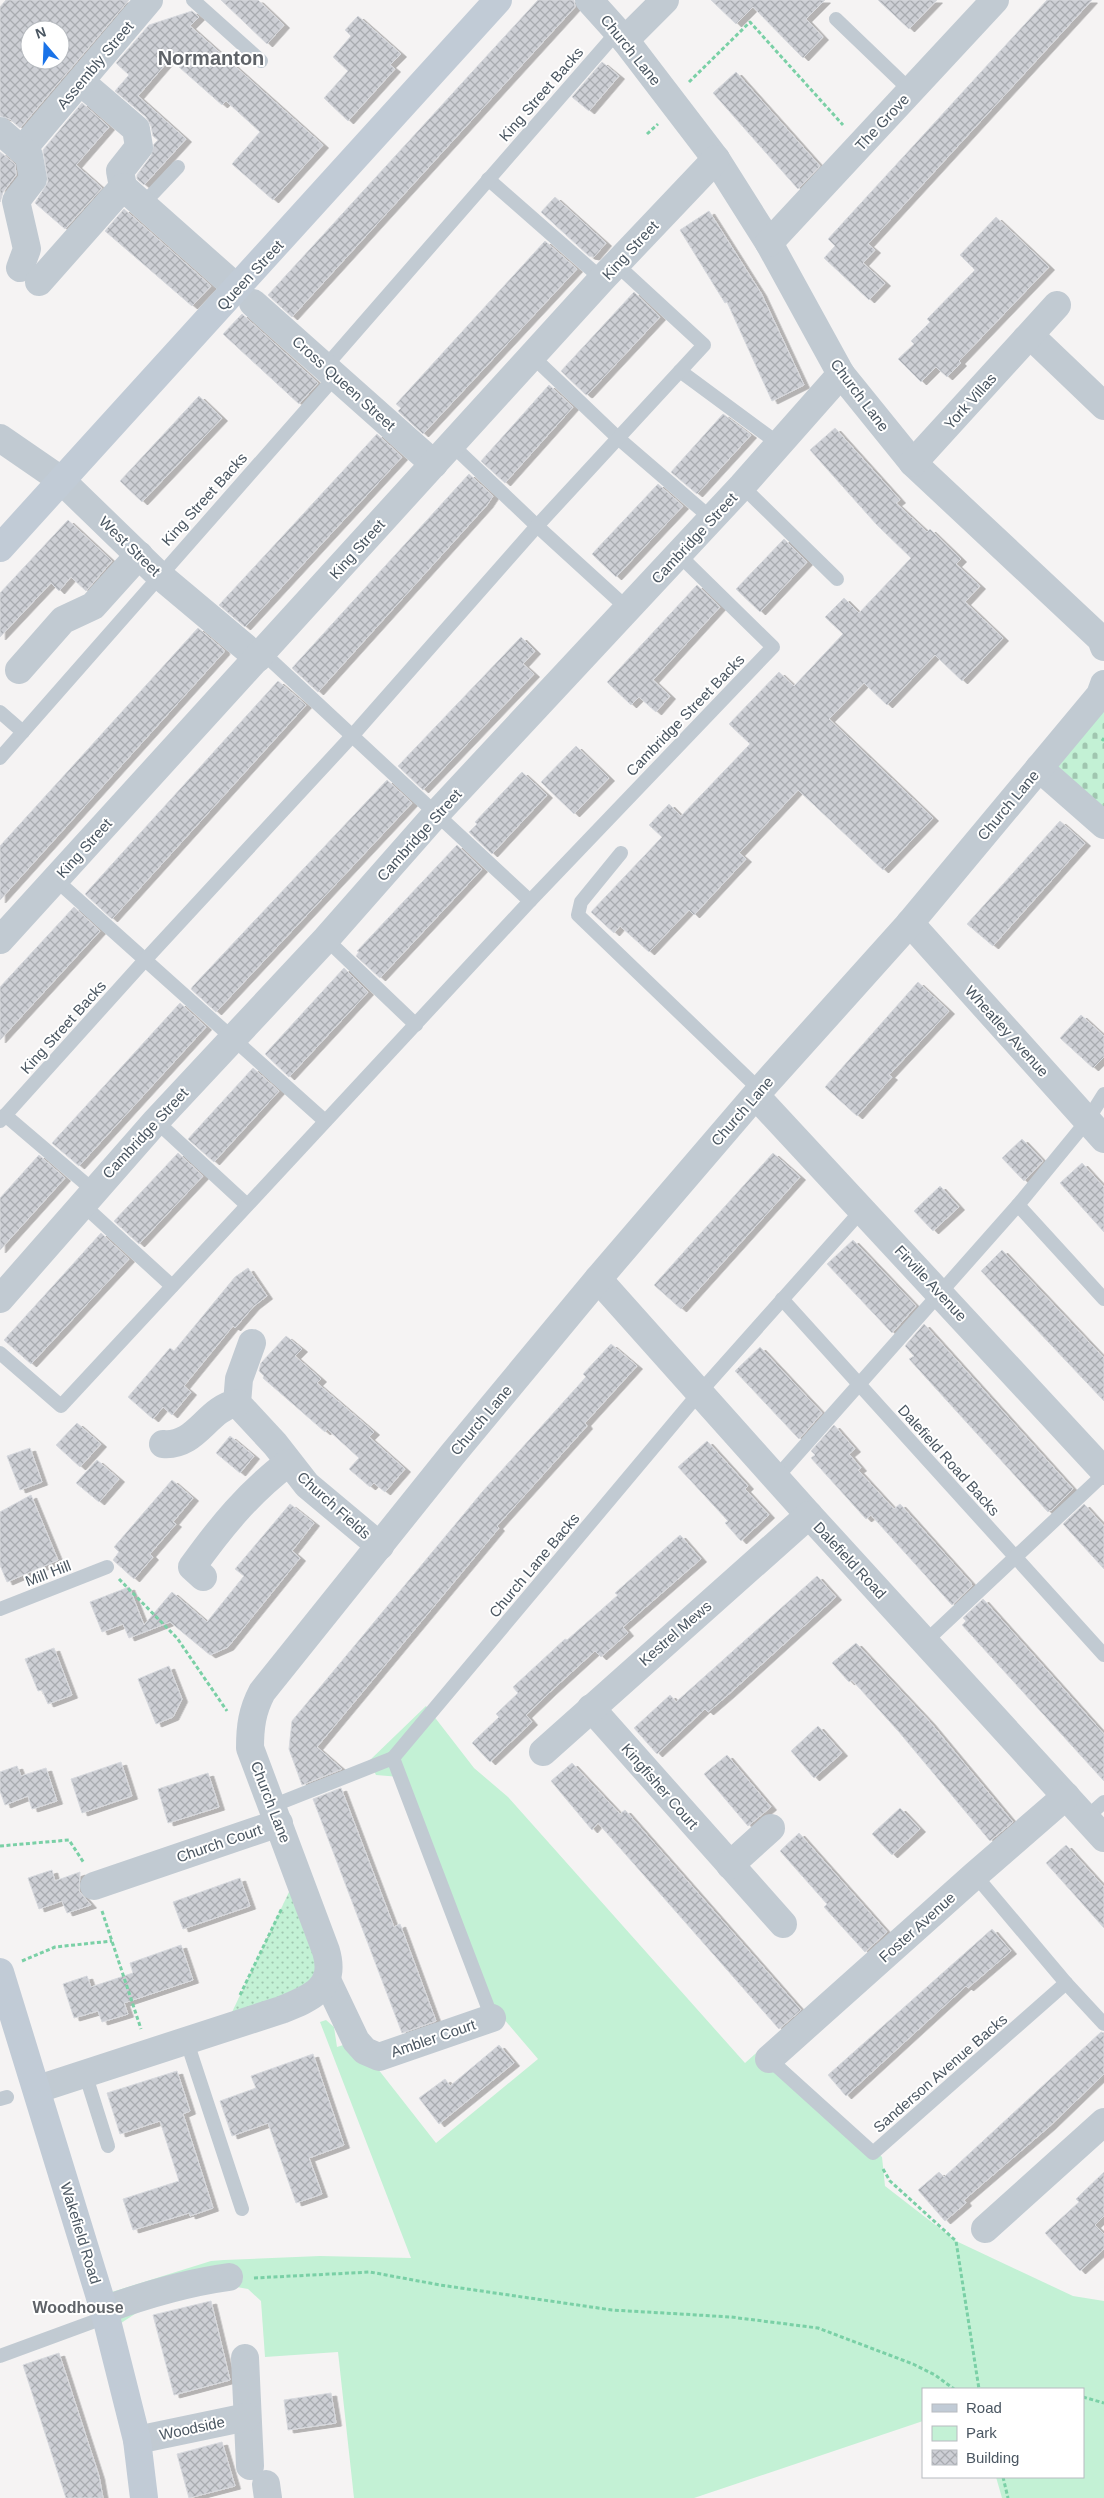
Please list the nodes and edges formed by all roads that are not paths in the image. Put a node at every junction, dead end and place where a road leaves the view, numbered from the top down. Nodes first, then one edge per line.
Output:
1 (149, 0) edge
2 (192, 0) edge
3 (498, 0) edge
4 (590, 0) edge
5 (665, 0) edge
6 (995, 0) edge
7 (836, 20) dead end
8 (621, 35) junction
9 (261, 61) dead end
10 (81, 82) junction
11 (910, 91) junction
12 (0, 131) edge
13 (22, 150) junction
14 (716, 159) junction
15 (178, 167) dead end
16 (488, 179) junction
17 (134, 197) junction
18 (769, 244) junction
19 (609, 272) junction
20 (246, 296) junction
21 (1057, 305) dead end
22 (1026, 339) junction
23 (532, 356) junction
24 (330, 371) junction
25 (680, 371) junction
26 (842, 374) junction
27 (1104, 406) edge
28 (0, 438) edge
29 (618, 438) junction
30 (779, 444) junction
31 (443, 454) junction
32 (913, 463) junction
33 (61, 480) junction
34 (742, 486) junction
35 (712, 520) junction
36 (536, 526) junction
37 (0, 548) edge
38 (139, 555) junction
39 (679, 555) junction
40 (159, 575) junction
41 (837, 579) dead end
42 (628, 609) junction
43 (1104, 647) edge
44 (260, 655) junction
45 (19, 670) dead end
46 (1104, 684) edge
47 (0, 712) edge
48 (23, 732) junction
49 (352, 736) junction
50 (0, 758) edge
51 (1039, 768) junction
52 (437, 813) junction
53 (1104, 825) edge
54 (621, 853) dead end
55 (56, 880) junction
56 (530, 901) junction
57 (910, 923) junction
58 (326, 938) junction
59 (0, 940) edge
60 (145, 960) junction
61 (416, 1025) junction
62 (233, 1038) junction
63 (758, 1093) junction
64 (1104, 1094) edge
65 (3, 1118) edge
66 (156, 1120) junction
67 (326, 1121) junction
68 (1095, 1130) edge
69 (87, 1197) junction
70 (248, 1205) junction
71 (1018, 1205) junction
72 (862, 1210) junction
73 (598, 1279) junction
74 (172, 1286) junction
75 (941, 1293) junction
76 (0, 1298) edge
77 (782, 1300) junction
78 (1104, 1300) edge
79 (252, 1344) dead end
80 (0, 1353) edge
81 (859, 1385) junction
82 (700, 1392) junction
83 (237, 1403) junction
84 (163, 1444) dead end
85 (288, 1463) junction
86 (1104, 1473) edge
87 (776, 1478) junction
88 (809, 1515) junction
89 (380, 1546) junction
90 (1016, 1557) junction
91 (107, 1567) road end
92 (203, 1577) dead end
93 (0, 1609) edge
94 (926, 1642) junction
95 (1104, 1655) edge
96 (591, 1708) junction
97 (543, 1752) dead end
98 (393, 1758) junction
99 (1066, 1796) junction
100 (1095, 1810) edge
101 (275, 1814) junction
102 (770, 1828) dead end
103 (1104, 1838) edge
104 (730, 1865) junction
105 (975, 1875) junction
106 (94, 1886) road end
107 (783, 1924) dead end
108 (9, 1967) edge
109 (327, 1980) junction
110 (1066, 1983) junction
111 (492, 2018) joint
112 (1104, 2024) edge
113 (186, 2040) junction
114 (769, 2059) joint
115 (85, 2073) junction
116 (38, 2089) junction
117 (1104, 2122) edge
118 (108, 2146) dead end
119 (242, 2209) dead end
120 (985, 2229) dead end
121 (229, 2277) road end
122 (105, 2313) junction
123 (0, 2356) edge
124 (245, 2358) dead end
125 (247, 2417) junction
126 (137, 2440) junction
127 (261, 2483) edge
128 (144, 2498) edge

1 - 10 street, Assembly Street
2 - 9 lane
3 - 20 street, Queen Street
4 - 8 street, Church Lane
5 - 8 street
6 - 11 street, The Grove
7 - 11 lane
8 - 14 street, Church Lane
8 - 16 lane, King Street Backs
10 - 13 street, Assembly Street
10 - 17 street
11 - 18 street, The Grove
12 - 13 street
13 - 17 street
14 - 18 street, Church Lane
14 - 19 street, King Street
15 - 17 lane
16 - 19 lane, King Street Backs
16 - 24 lane, King Street Backs
17 - 20 street, Cross Queen Street
18 - 26 street, Church Lane
19 - 23 street, King Street
19 - 25 lane, King Street Backs
20 - 24 street, Cross Queen Street
20 - 33 street, Queen Street
21 - 22 street, York Villas
22 - 27 street
22 - 32 street, York Villas
23 - 29 lane
23 - 31 street, King Street
24 - 31 street, Cross Queen Street
24 - 40 lane, King Street Backs
25 - 29 lane, King Street Backs
25 - 30 lane
26 - 30 street, Cambridge Street
26 - 32 street, Church Lane
28 - 33 street, West Street
29 - 35 lane
29 - 36 lane, King Street Backs
30 - 34 street, Cambridge Street
31 - 36 lane
31 - 44 street, King Street
32 - 43 street, Church Lane
33 - 37 street, Queen Street
33 - 38 street, West Street
34 - 35 street, Cambridge Street
34 - 41 lane
35 - 39 street, Cambridge Street
36 - 42 lane
36 - 49 lane, King Street Backs
38 - 40 street, West Street
38 - 45 street
39 - 42 street, Cambridge Street
39 - 56 lane, Cambridge Street Backs
40 - 44 street, West Street
40 - 48 lane, King Street Backs
42 - 52 street, Cambridge Street
44 - 49 lane
44 - 55 street, King Street
46 - 51 street, Church Lane
47 - 48 lane
48 - 50 lane, King Street Backs
49 - 52 lane
49 - 60 lane, King Street Backs
51 - 53 street
51 - 57 street, Church Lane
52 - 56 lane
52 - 58 street, Cambridge Street
54 - 63 lane
55 - 59 street, King Street
55 - 60 lane
56 - 61 lane, Cambridge Street Backs
57 - 63 street, Church Lane
57 - 68 street, Wheatley Avenue
58 - 61 lane
58 - 62 street, Cambridge Street
60 - 62 lane
60 - 65 lane, King Street Backs
61 - 67 lane, Cambridge Street Backs
62 - 66 street, Cambridge Street
62 - 67 lane
63 - 72 street, Firville Avenue
63 - 73 street, Church Lane
64 - 68 lane
65 - 69 lane, King Street Backs
66 - 69 street, Cambridge Street
66 - 70 lane
67 - 70 lane, Cambridge Street Backs
68 - 71 lane
69 - 74 lane
69 - 76 street, Cambridge Street
70 - 74 lane, Cambridge Street Backs
71 - 75 lane
71 - 78 lane
72 - 75 street, Firville Avenue
72 - 77 lane
73 - 82 street, Dalefield Road
73 - 89 street, Church Lane
74 - 80 lane, Cambridge Street Backs
75 - 81 lane
75 - 86 street, Firville Avenue
77 - 81 lane, Dalefield Road Backs
77 - 82 lane
79 - 83 street
81 - 87 lane
81 - 90 lane, Dalefield Road Backs
82 - 87 street, Dalefield Road
82 - 98 lane, Church Lane Backs
83 - 84 street
83 - 85 street, Church Fields
85 - 89 street, Church Fields
85 - 92 street, Church Fields
86 - 90 lane
87 - 88 street, Dalefield Road
88 - 94 street, Dalefield Road
88 - 96 street, Kestrel Mews
89 - 101 street, Church Lane
90 - 94 lane
90 - 95 lane, Dalefield Road Backs
91 - 93 lane, Mill Hill
94 - 99 street, Dalefield Road
96 - 97 street, Kestrel Mews
96 - 104 street, Kingfisher Court
98 - 101 lane, Church Lane Backs
98 - 111 lane
99 - 100 street, Dalefield Road
99 - 105 street, Foster Avenue
100 - 103 street, Dalefield Road
101 - 106 street, Church Court
101 - 109 street, Church Lane
102 - 104 street
104 - 107 street, Kingfisher Court
105 - 110 lane
105 - 114 street, Foster Avenue
108 - 116 street, Wakefield Road
109 - 111 street, Ambler Court
109 - 113 street
110 - 112 lane
110 - 114 lane, Sanderson Avenue Backs
113 - 115 street
113 - 119 lane
115 - 116 street
115 - 118 lane
116 - 122 street, Wakefield Road
117 - 120 street
121 - 122 street
122 - 123 lane
122 - 126 street, Wakefield Road
124 - 125 street, Woodside
125 - 126 street, Woodside
125 - 127 street, Woodside
126 - 128 street, Wakefield Road

